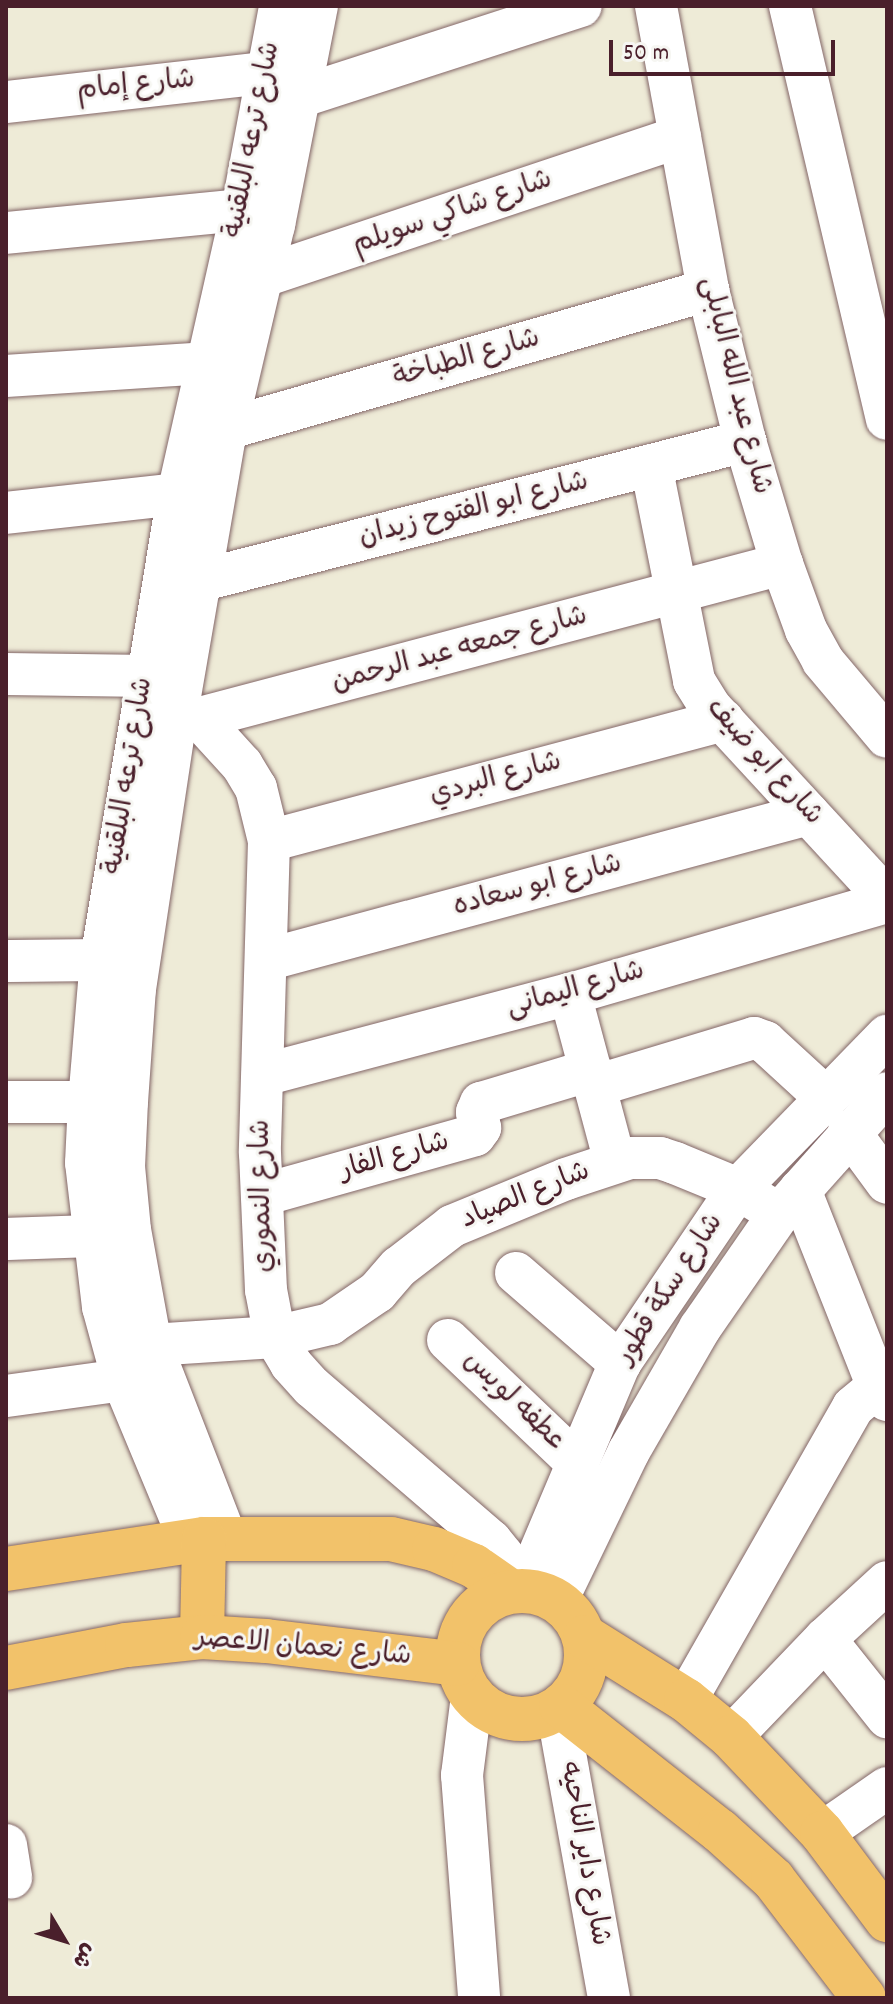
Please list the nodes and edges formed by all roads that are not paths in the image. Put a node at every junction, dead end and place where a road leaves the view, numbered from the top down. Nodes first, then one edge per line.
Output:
1 (280, 6) edge
2 (317, 6) edge
3 (581, 6) edge
4 (656, 6) edge
5 (790, 6) edge
6 (283, 85) junction
7 (6, 102) edge
8 (680, 137) junction
9 (242, 210) junction
10 (6, 233) edge
11 (242, 284) junction
12 (708, 290) junction
13 (208, 363) junction
14 (6, 376) edge
15 (887, 419) edge
16 (226, 429) junction
17 (745, 441) junction
18 (651, 465) junction
19 (197, 492) junction
20 (6, 513) edge
21 (782, 564) junction
22 (203, 580) junction
23 (674, 594) junction
24 (6, 674) edge
25 (147, 676) junction
26 (723, 720) junction
27 (171, 725) junction
28 (887, 737) edge
29 (809, 814) junction
30 (139, 833) junction
31 (269, 841) junction
32 (887, 901) edge
33 (101, 960) junction
34 (266, 960) junction
35 (6, 961) edge
36 (570, 994) junction
37 (887, 1036) edge
38 (263, 1075) junction
39 (593, 1078) junction
40 (825, 1097) junction
41 (6, 1102) edge
42 (108, 1102) junction
43 (875, 1112) edge
44 (615, 1162) junction
45 (887, 1183) edge
46 (738, 1189) junction
47 (262, 1195) junction
48 (789, 1202) junction
49 (92, 1236) junction
50 (6, 1239) edge
51 (516, 1273) dead end
52 (275, 1337) junction
53 (448, 1340) dead end
54 (151, 1345) junction
55 (620, 1363) junction
56 (123, 1380) junction
57 (884, 1387) edge
58 (6, 1396) edge
59 (578, 1464) junction
60 (207, 1539) junction
61 (6, 1569) edge
62 (887, 1582) edge
63 (527, 1593) junction
64 (202, 1637) junction
65 (585, 1637) junction
66 (825, 1639) junction
67 (6, 1668) edge
68 (465, 1680) junction
69 (686, 1700) junction
70 (559, 1708) junction
71 (887, 1717) edge
72 (731, 1737) junction
73 (887, 1788) edge
74 (822, 1833) junction
75 (887, 1920) edge
76 (479, 1998) edge
77 (609, 1998) edge
78 (864, 1998) edge

1 - 6 street, شارع ترعه البلقنية
2 - 6 street, شارع ترعه البلقنية
3 - 6 street, شارع إمام
4 - 8 street, شارع عبد الله البابلى
5 - 15 street
6 - 7 street, شارع إمام
6 - 9 street, شارع ترعه البلقنية
6 - 11 street, شارع ترعه البلقنية
8 - 11 street, شارع شاكي سويلم
8 - 12 street, شارع عبد الله البابلى
9 - 10 street
9 - 11 street, شارع ترعه البلقنية
11 - 13 street, شارع ترعه البلقنية
11 - 16 street, شارع ترعه البلقنية
12 - 16 street, شارع الطباخة
12 - 17 street, شارع عبد الله البابلى
13 - 14 street
13 - 19 street, شارع ترعه البلقنية
16 - 19 street, شارع ترعه البلقنية
17 - 18 street, شارع ابو الفتوح زيدان
17 - 21 street, شارع عبد الله البابلى
18 - 22 street, شارع ابو الفتوح زيدان
18 - 23 street, شارع ابو ضيف
19 - 20 street
19 - 22 street, شارع ترعه البلقنية
19 - 25 street, شارع ترعه البلقنية
21 - 23 street, شارع جمعه عبد الرحمن
21 - 28 street, شارع عبد الله البابلى
22 - 27 street, شارع ترعه البلقنية
23 - 26 street, شارع ابو ضيف
23 - 27 street, شارع جمعه عبد الرحمن
24 - 25 street
25 - 27 street, شارع ترعه البلقنية
26 - 29 street, شارع ابو ضيف
26 - 31 street, شارع البردي
27 - 30 street, شارع ترعه البلقنية
27 - 31 street, شارع النموري
29 - 32 street, شارع ابو ضيف
29 - 34 street, شارع ابو سعاده
30 - 33 street, شارع ترعه البلقنية
30 - 42 street, شارع ترعه البلقنية
31 - 34 street, شارع النموري
32 - 36 street, شارع اليمانى
33 - 35 street
33 - 42 street, شارع ترعه البلقنية
34 - 38 street, شارع النموري
36 - 38 street, شارع اليمانى
36 - 39 street
37 - 40 street, شارع سكة قطور
38 - 47 street, شارع النموري
39 - 40 street, شارع الفار
39 - 44 street
39 - 47 street, شارع الفار
40 - 46 street, شارع سكة قطور
41 - 42 street
42 - 49 street, شارع ترعه البلقنية
42 - 54 street, شارع ترعه البلقنية
43 - 45 street
43 - 48 street, شارع سكة قطور
44 - 46 street, شارع الصياد
44 - 52 street, شارع الصياد
46 - 48 street, شارع الصياد
46 - 55 street, شارع سكة قطور
47 - 52 street, شارع النموري
48 - 57 street
48 - 63 street, شارع سكة قطور
49 - 50 street
49 - 56 street, شارع ترعه البلقنية
51 - 55 street
52 - 54 street, شارع الصياد
52 - 63 street, شارع النموري
53 - 59 street, عطفه لويس
54 - 60 street, شارع ترعه البلقنية
55 - 59 street, شارع سكة قطور
56 - 58 street
56 - 60 street, شارع ترعه البلقنية
57 - 69 street
59 - 63 street, شارع سكة قطور
60 - 61 main road
60 - 63 main road
60 - 64 main road
62 - 66 street
63 - 65 main road
63 - 68 main road
64 - 67 main road, شارع نعمان الاعصر
64 - 68 main road, شارع نعمان الاعصر
65 - 69 main road
65 - 70 main road
66 - 71 street
66 - 72 street
68 - 70 main road
68 - 76 street
69 - 72 main road
70 - 77 street, شارع داير الناحيه
70 - 78 main road
72 - 74 main road
73 - 74 street
74 - 75 main road

